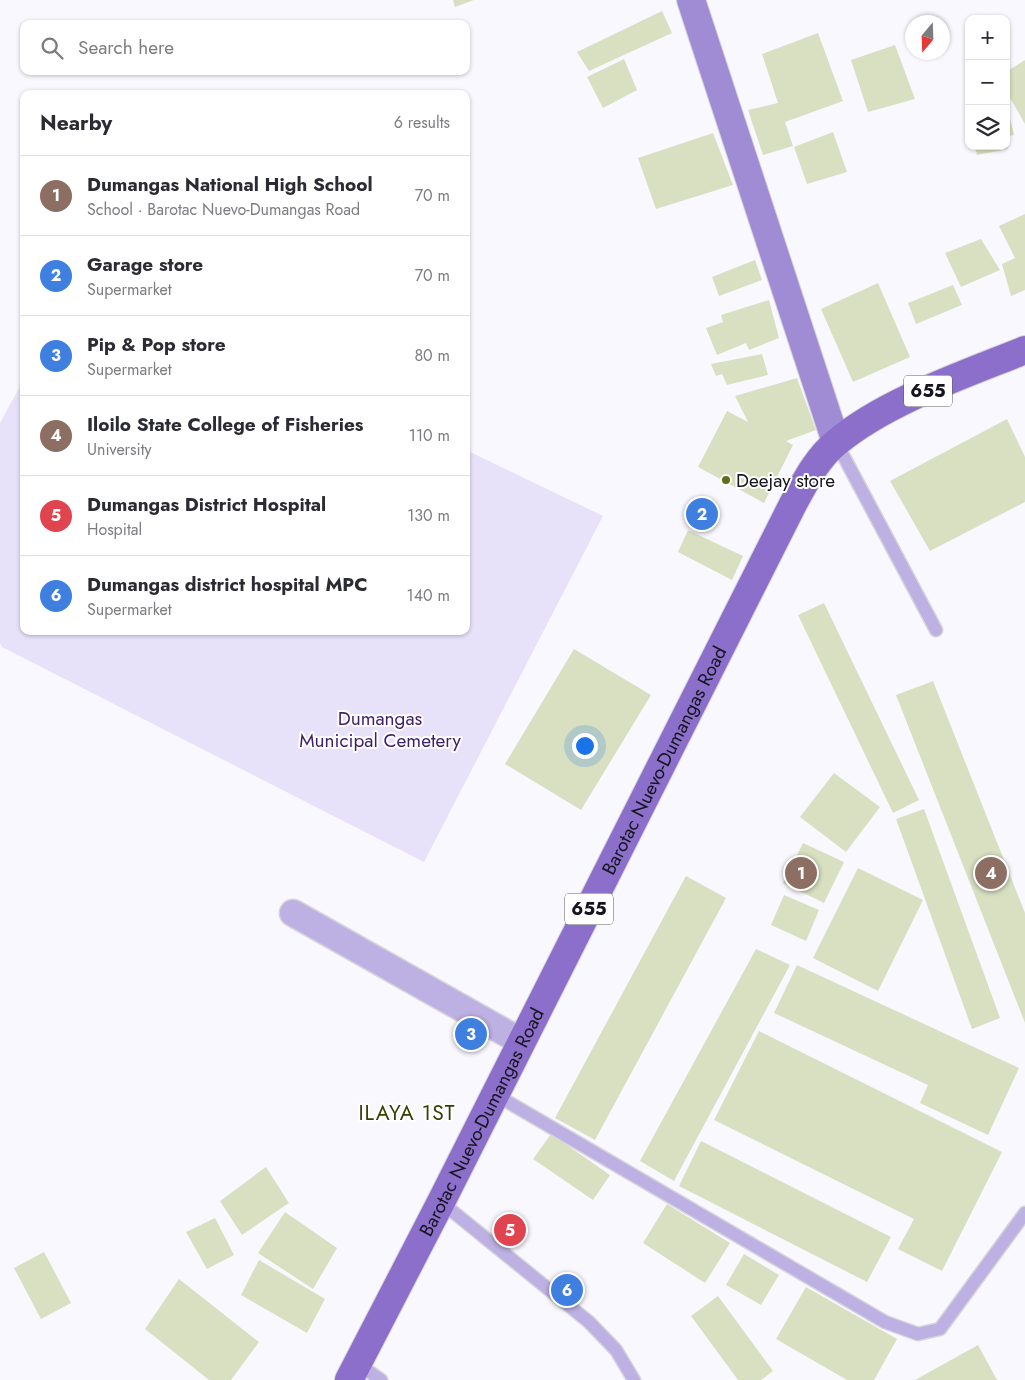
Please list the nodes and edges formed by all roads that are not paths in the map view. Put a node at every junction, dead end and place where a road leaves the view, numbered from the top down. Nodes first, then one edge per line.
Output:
1 (690, 0) edge
2 (1025, 350) edge
3 (836, 442) junction
4 (936, 630) dead end
5 (293, 913) dead end
6 (522, 1042) junction
7 (496, 1095) junction
8 (442, 1202) junction
9 (1025, 1213) edge
10 (354, 1372) edge
11 (381, 1380) edge
12 (634, 1380) edge

1 - 3 street
2 - 3 main road, Barotac Nuevo-Dumangas Road / 655
3 - 4 lane
3 - 6 main road, Barotac Nuevo-Dumangas Road / 655
5 - 6 street
6 - 7 main road, Barotac Nuevo-Dumangas Road / 655
7 - 8 main road, Barotac Nuevo-Dumangas Road / 655
7 - 9 lane
8 - 10 main road, Barotac Nuevo-Dumangas Road / 655
8 - 12 lane
10 - 11 lane

